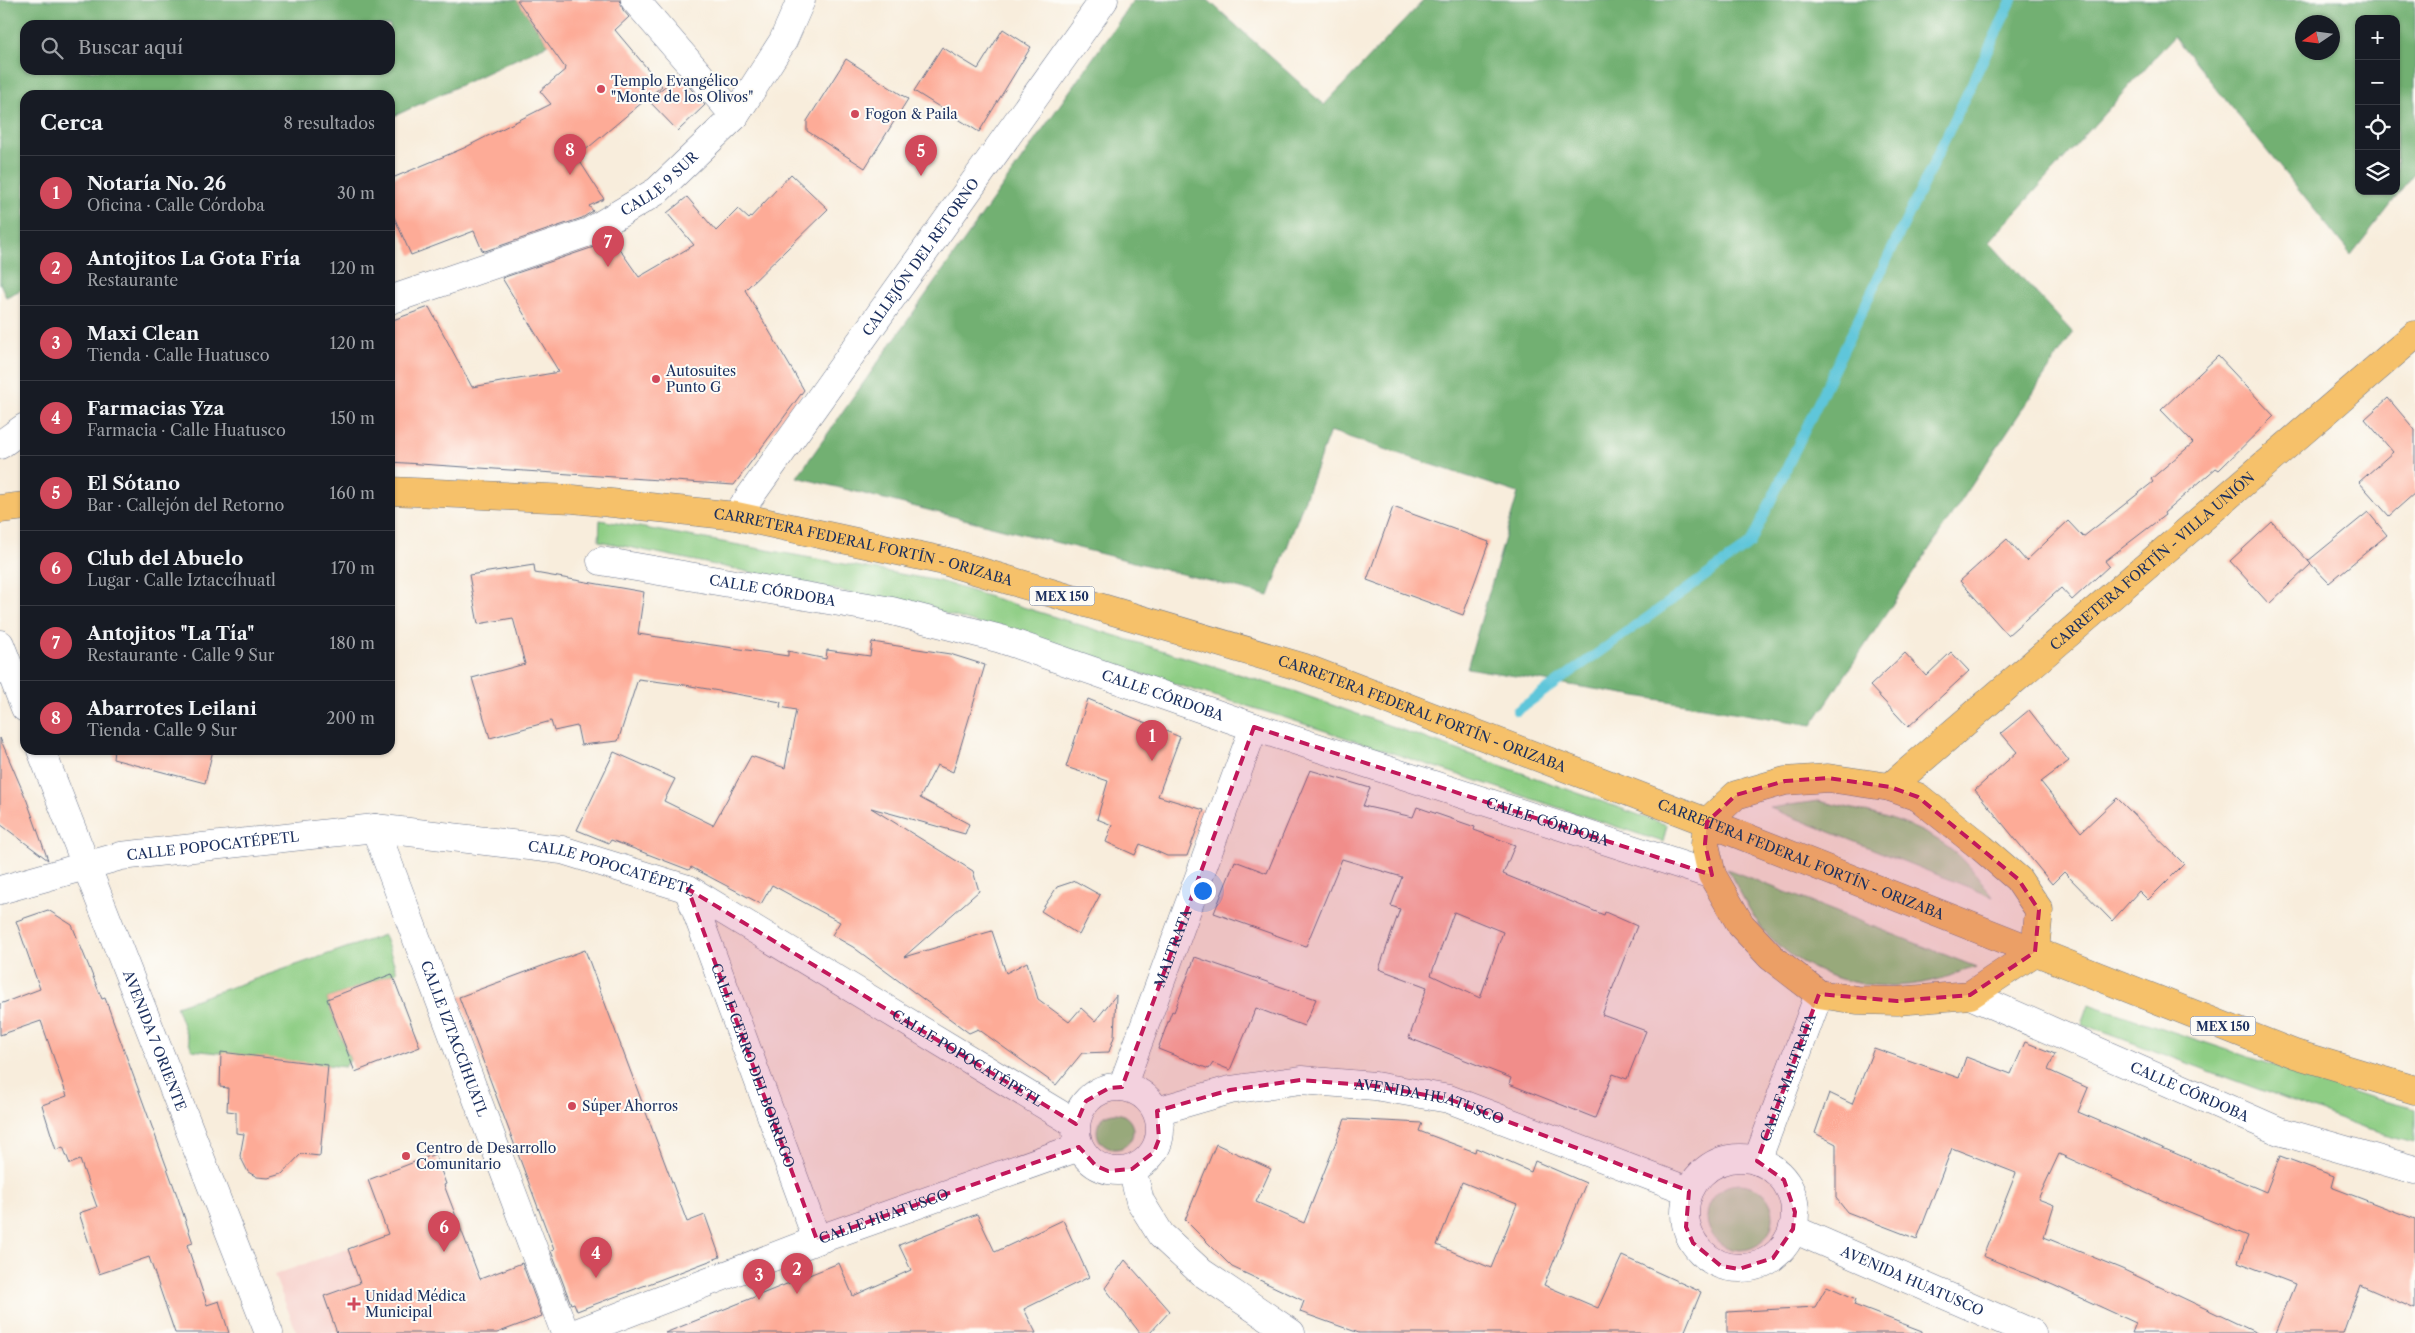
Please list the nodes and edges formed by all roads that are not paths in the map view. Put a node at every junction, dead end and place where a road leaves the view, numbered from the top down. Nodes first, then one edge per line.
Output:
1 (635, 0) edge
2 (801, 0) edge
3 (1104, 0) edge
4 (735, 116) junction
5 (395, 298) edge
6 (2415, 335) edge
7 (20, 431) edge
8 (0, 445) edge
9 (395, 491) edge
10 (20, 507) edge
11 (0, 509) edge
12 (736, 516) junction
13 (601, 561) dead end
14 (0, 644) edge
15 (20, 695) edge
16 (1254, 727) junction
17 (43, 755) edge
18 (1890, 787) junction
19 (1706, 822) junction
20 (375, 828) junction
21 (86, 865) junction
22 (1712, 875) junction
23 (688, 889) junction
24 (0, 890) edge
25 (2035, 952) junction
26 (1819, 994) junction
27 (1970, 995) junction
28 (1122, 1087) junction
29 (2415, 1090) edge
30 (1157, 1111) junction
31 (1078, 1135) junction
32 (1757, 1160) junction
33 (1132, 1169) junction
34 (2415, 1170) edge
35 (1689, 1191) junction
36 (1793, 1228) junction
37 (818, 1240) junction
38 (269, 1333) edge
39 (565, 1333) edge
40 (576, 1333) edge
41 (1291, 1333) edge
42 (2032, 1333) edge

1 - 4 street
2 - 4 street, CALLE 9 SUR
3 - 12 street, CALLEJÓN DEL RETORNO
4 - 5 street, CALLE 9 SUR
6 - 18 main road, CARRETERA FORTÍN - VILLA UNIÓN
7 - 8 street
9 - 12 main road, CARRETERA FEDERAL FORTÍN - ORIZABA / MEX 150
10 - 11 main road
12 - 19 main road, CARRETERA FEDERAL FORTÍN - ORIZABA / MEX 150
13 - 16 street, CALLE CÓRDOBA
14 - 15 street
16 - 22 street, CALLE CÓRDOBA
16 - 28 street, MALTRATA
17 - 21 street, AVENIDA 7 ORIENTE
18 - 19 main road
18 - 25 main road
19 - 22 main road
19 - 25 main road, CARRETERA FEDERAL FORTÍN - ORIZABA / MEX 150
20 - 21 street, CALLE POPOCATÉPETL
20 - 23 street, CALLE POPOCATÉPETL
20 - 39 street, CALLE IZTACCÍHUATL
21 - 24 street, CALLE POPOCATÉPETL
21 - 38 street, AVENIDA 7 ORIENTE
22 - 26 main road
23 - 31 street, CALLE POPOCATÉPETL
23 - 37 street, CALLE CERRO DEL BORREGO
25 - 27 main road
25 - 29 main road, CARRETERA FEDERAL FORTÍN - ORIZABA / MEX 150
26 - 27 main road
26 - 32 street, CALLE MALTRATA
27 - 34 street, CALLE CÓRDOBA
28 - 30 street
28 - 31 street
30 - 33 street
30 - 35 street, AVENIDA HUATUSCO
31 - 33 street
31 - 37 street, CALLE HUATUSCO
32 - 35 street
32 - 36 street
33 - 41 street
35 - 36 street
36 - 42 street, AVENIDA HUATUSCO
37 - 40 street, CALLE HUATUSCO

